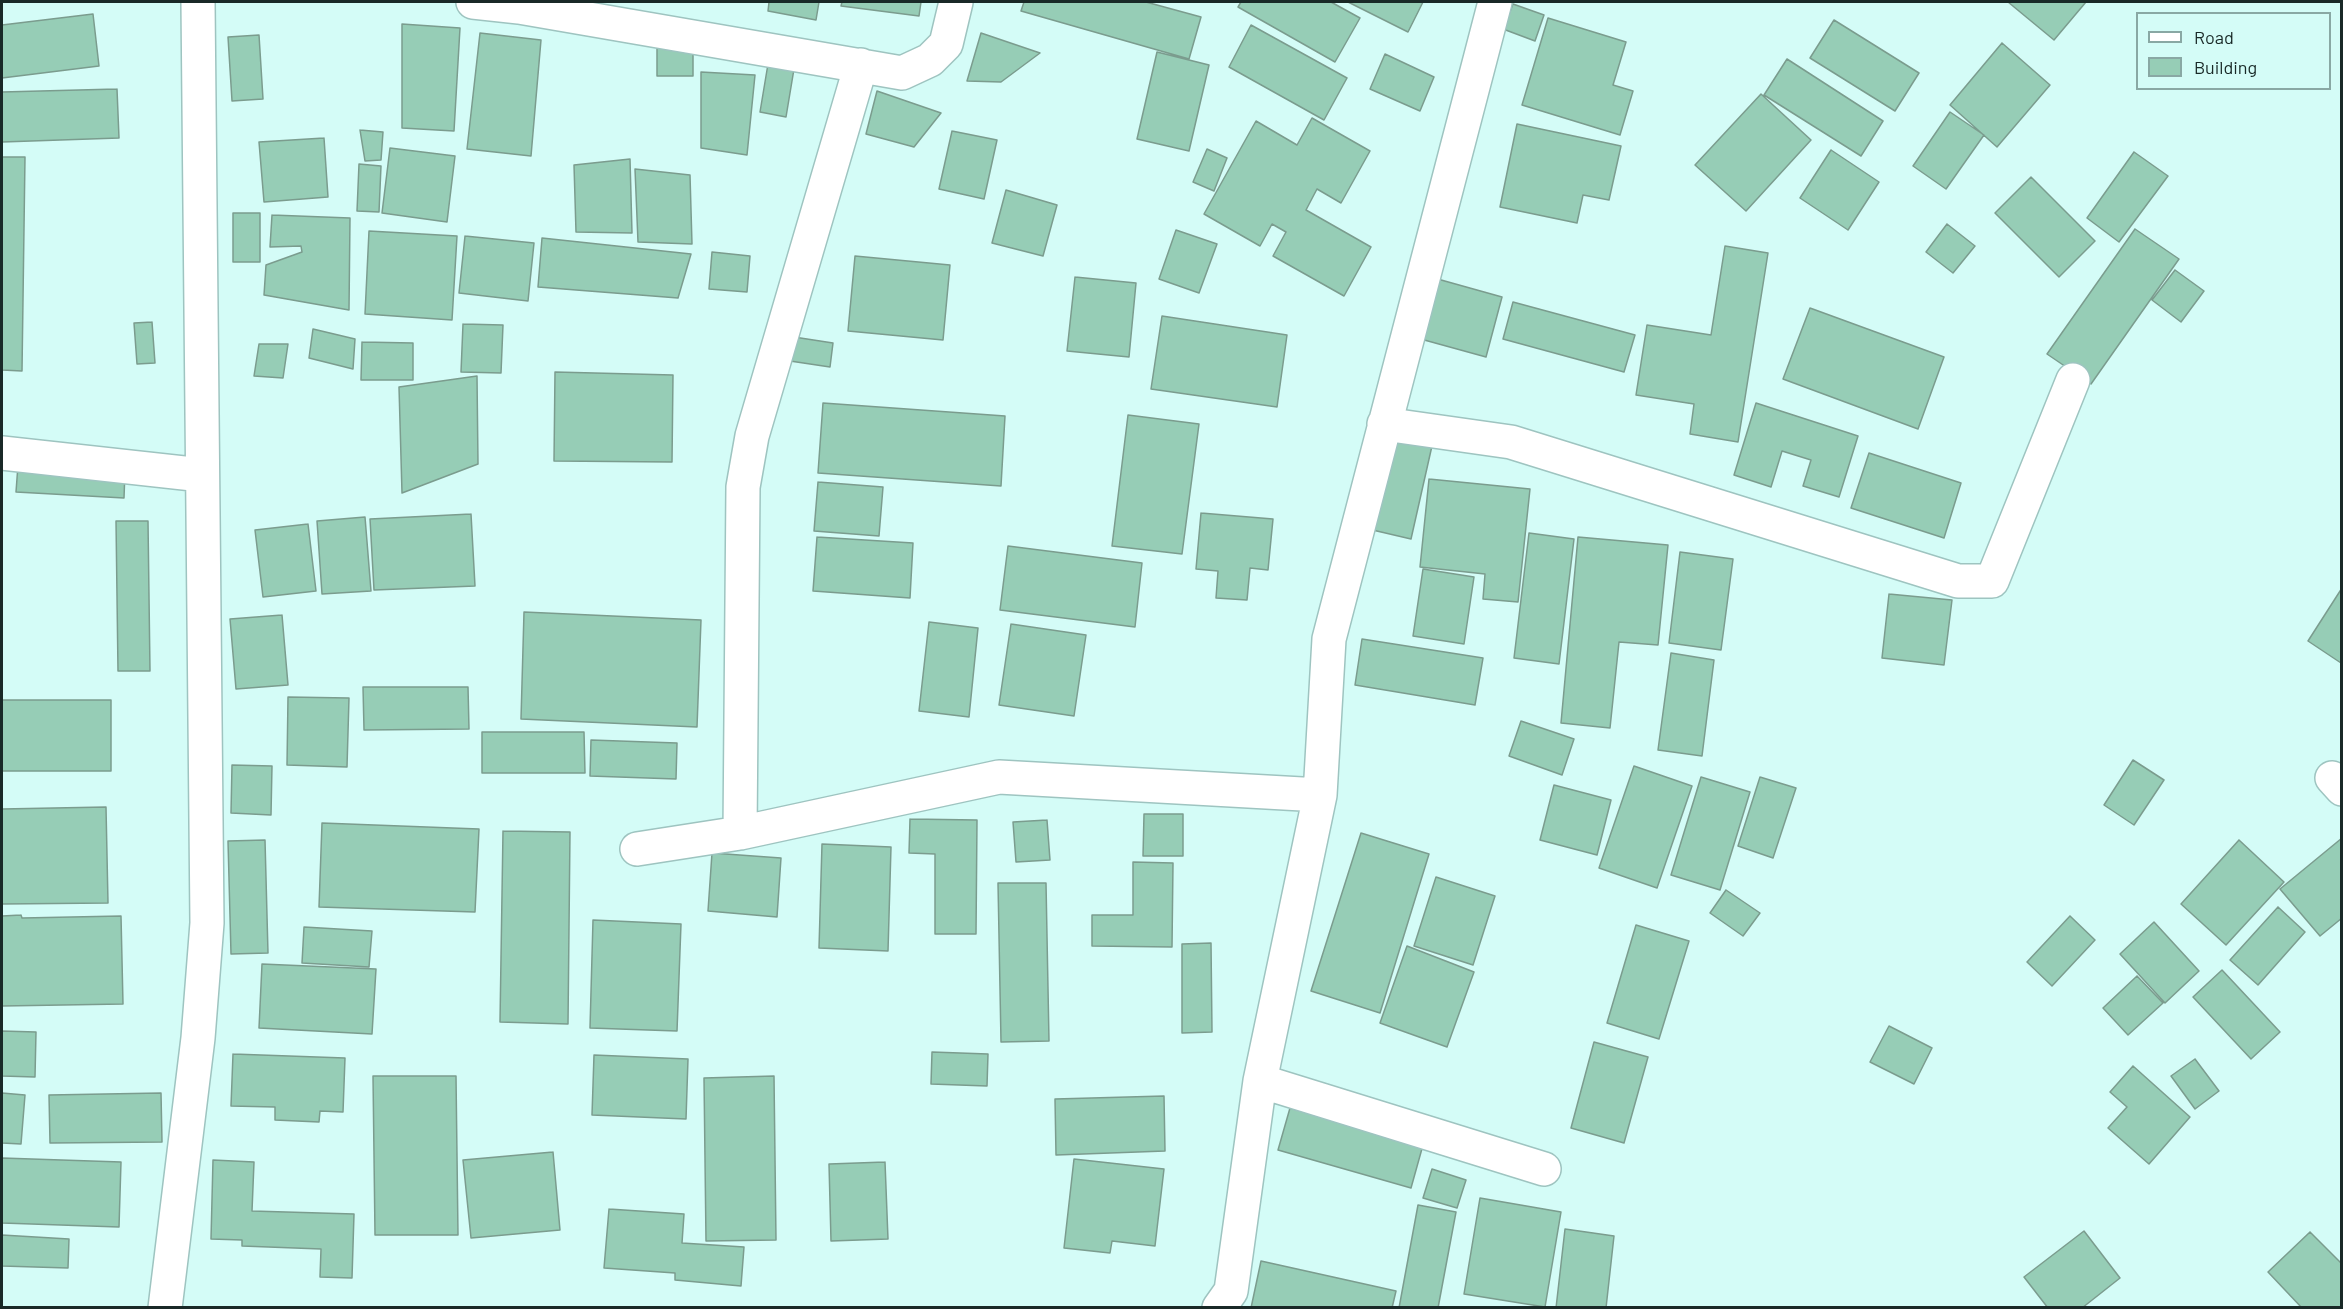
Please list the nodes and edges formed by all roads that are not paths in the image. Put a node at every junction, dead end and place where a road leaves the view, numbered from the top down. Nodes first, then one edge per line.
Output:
1 (198, 2) edge
2 (473, 2) edge
3 (956, 2) edge
4 (1495, 2) edge
5 (861, 65) junction
6 (2073, 380) dead end
7 (1384, 424) junction
8 (2, 453) edge
9 (202, 475) junction
10 (1320, 795) junction
11 (740, 832) junction
12 (637, 849) dead end
13 (1260, 1081) junction
14 (1544, 1169) dead end
15 (165, 1308) edge
16 (1219, 1308) edge

1 - 9 street
2 - 5 street
3 - 5 street
4 - 7 street
5 - 11 street
6 - 7 street
7 - 10 street
8 - 9 street
9 - 15 street
10 - 11 street
10 - 13 street
11 - 12 street
13 - 14 street
13 - 16 street

